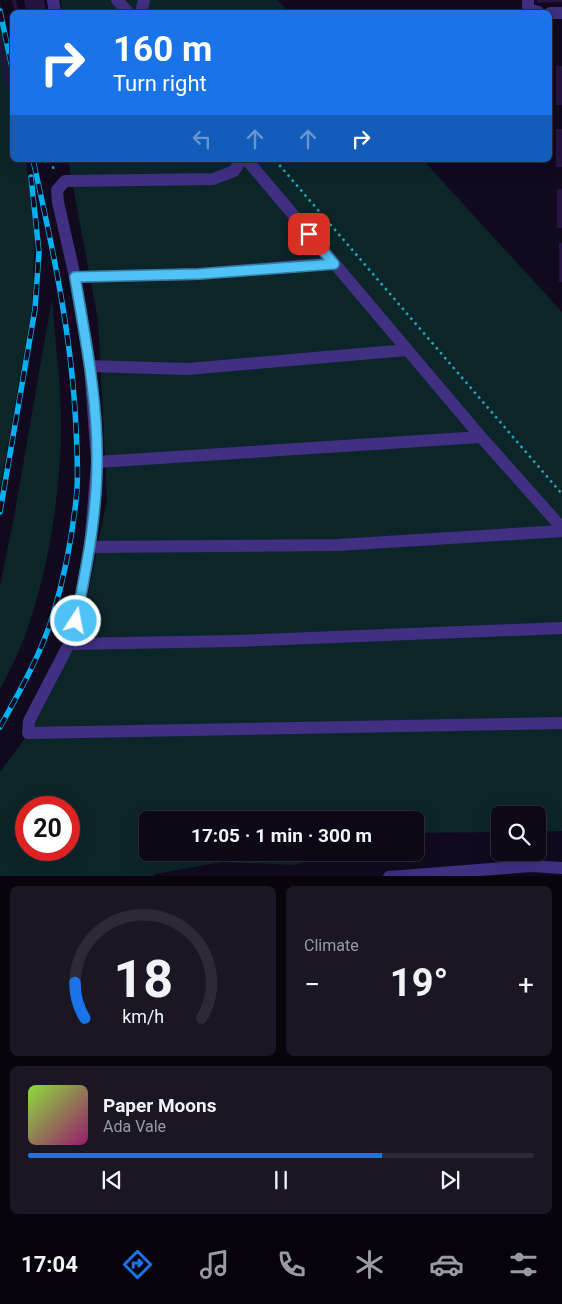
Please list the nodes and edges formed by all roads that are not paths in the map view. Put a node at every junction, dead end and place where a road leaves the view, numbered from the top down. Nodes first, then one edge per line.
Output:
1 (117, 0) edge
2 (126, 10) edge
3 (240, 162) edge
4 (249, 162) edge
5 (334, 264) junction
6 (75, 277) junction
7 (407, 350) junction
8 (90, 366) junction
9 (481, 437) junction
10 (97, 462) junction
11 (562, 529) edge
12 (90, 547) junction
13 (562, 628) edge
14 (69, 644) junction
15 (562, 723) edge
16 (562, 868) edge
17 (389, 876) edge

1 - 2 lane
3 - 6 lane
4 - 5 lane
5 - 6 lane
5 - 7 lane
6 - 8 lane
7 - 8 lane
7 - 9 lane
8 - 10 lane
9 - 10 lane
9 - 11 lane
10 - 12 lane
11 - 12 lane
12 - 14 lane
13 - 14 lane
14 - 15 lane
16 - 17 lane

